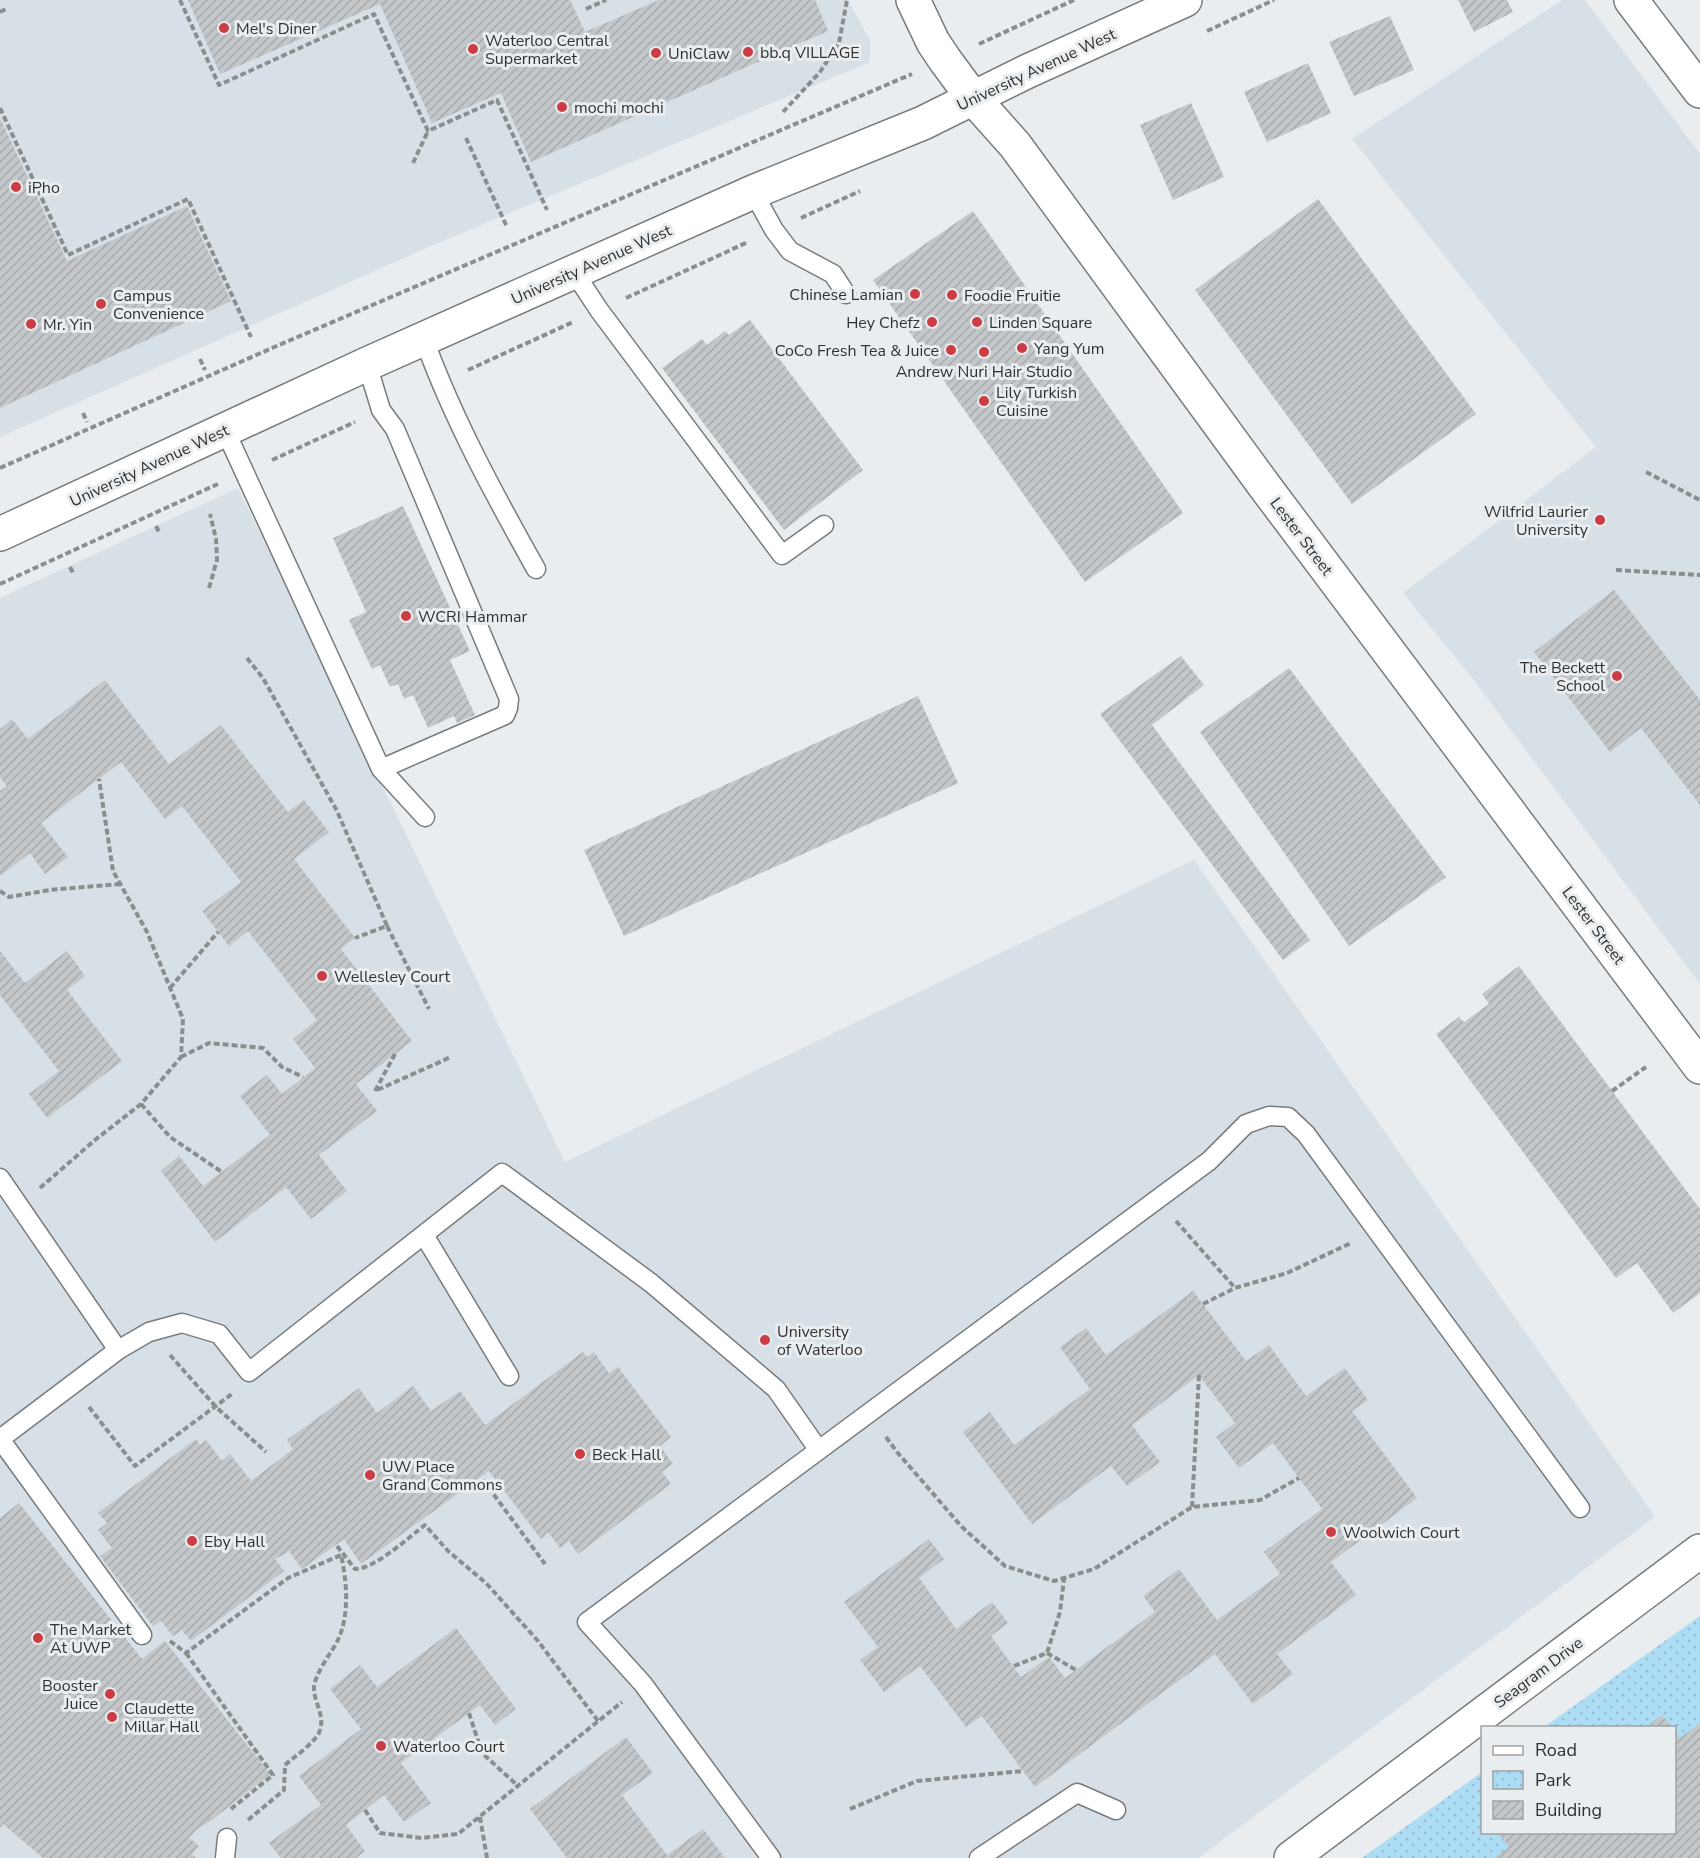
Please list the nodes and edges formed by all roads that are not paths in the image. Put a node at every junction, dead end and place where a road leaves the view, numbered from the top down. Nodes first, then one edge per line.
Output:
1 (913, 0) edge
2 (1185, 0) edge
3 (1631, 0) edge
4 (1700, 91) edge
5 (973, 98) junction
6 (753, 192) junction
7 (574, 272) junction
8 (846, 294) dead end
9 (424, 339) junction
10 (367, 364) junction
11 (225, 430) junction
12 (824, 525) dead end
13 (0, 534) edge
14 (536, 568) dead end
15 (381, 769) junction
16 (425, 817) dead end
17 (1700, 1067) edge
18 (0, 1178) edge
19 (424, 1235) junction
20 (118, 1350) junction
21 (509, 1376) dead end
22 (0, 1439) edge
23 (818, 1449) junction
24 (1580, 1508) dead end
25 (1700, 1551) edge
26 (142, 1635) road end
27 (1116, 1810) dead end
28 (227, 1838) road end
29 (225, 1858) edge
30 (771, 1858) edge
31 (979, 1858) edge
32 (1291, 1858) edge

1 - 5 street, Lester Street
2 - 5 street, University Avenue West
3 - 4 street
5 - 6 street, University Avenue West
5 - 17 street, Lester Street
6 - 7 street, University Avenue West
6 - 8 lane
7 - 9 street, University Avenue West
7 - 12 lane
9 - 10 street, University Avenue West
9 - 14 lane
10 - 11 street, University Avenue West
10 - 15 lane
11 - 13 street, University Avenue West
11 - 15 lane
15 - 16 lane
18 - 20 lane
19 - 20 lane
19 - 21 lane
19 - 23 lane
20 - 22 lane
22 - 26 lane
23 - 24 lane
23 - 30 lane
25 - 32 street, Seagram Drive
27 - 31 lane
28 - 29 lane

